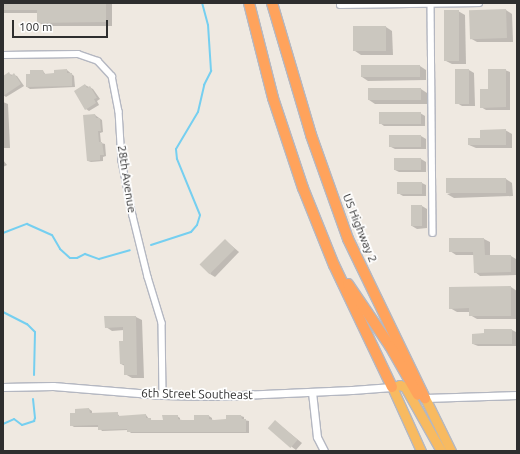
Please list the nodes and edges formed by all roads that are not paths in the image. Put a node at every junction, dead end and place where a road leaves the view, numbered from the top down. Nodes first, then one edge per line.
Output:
1 (249, 3) edge
2 (272, 3) edge
3 (278, 3) edge
4 (479, 3) edge
5 (431, 4) edge
6 (340, 5) dead end
7 (285, 51) junction
8 (3, 55) edge
9 (433, 233) dead end
10 (334, 265) junction
11 (3, 387) edge
12 (392, 387) junction
13 (312, 392) junction
14 (517, 394) edge
15 (163, 395) junction
16 (425, 398) junction
17 (324, 451) edge
18 (421, 451) edge
19 (442, 451) edge
20 (451, 451) edge

1 - 10 highway
2 - 7 highway, US Highway 2
3 - 7 highway
4 - 5 street
5 - 6 street
5 - 9 street
7 - 16 highway, US Highway 2
8 - 15 street, 28th Avenue
10 - 12 highway
10 - 16 highway
11 - 15 street, 6th Street Southeast
12 - 13 street, 6th Street Southeast
12 - 18 highway
12 - 19 highway
13 - 15 street, 6th Street Southeast
13 - 17 street
14 - 16 street
16 - 20 highway, US Highway 2

